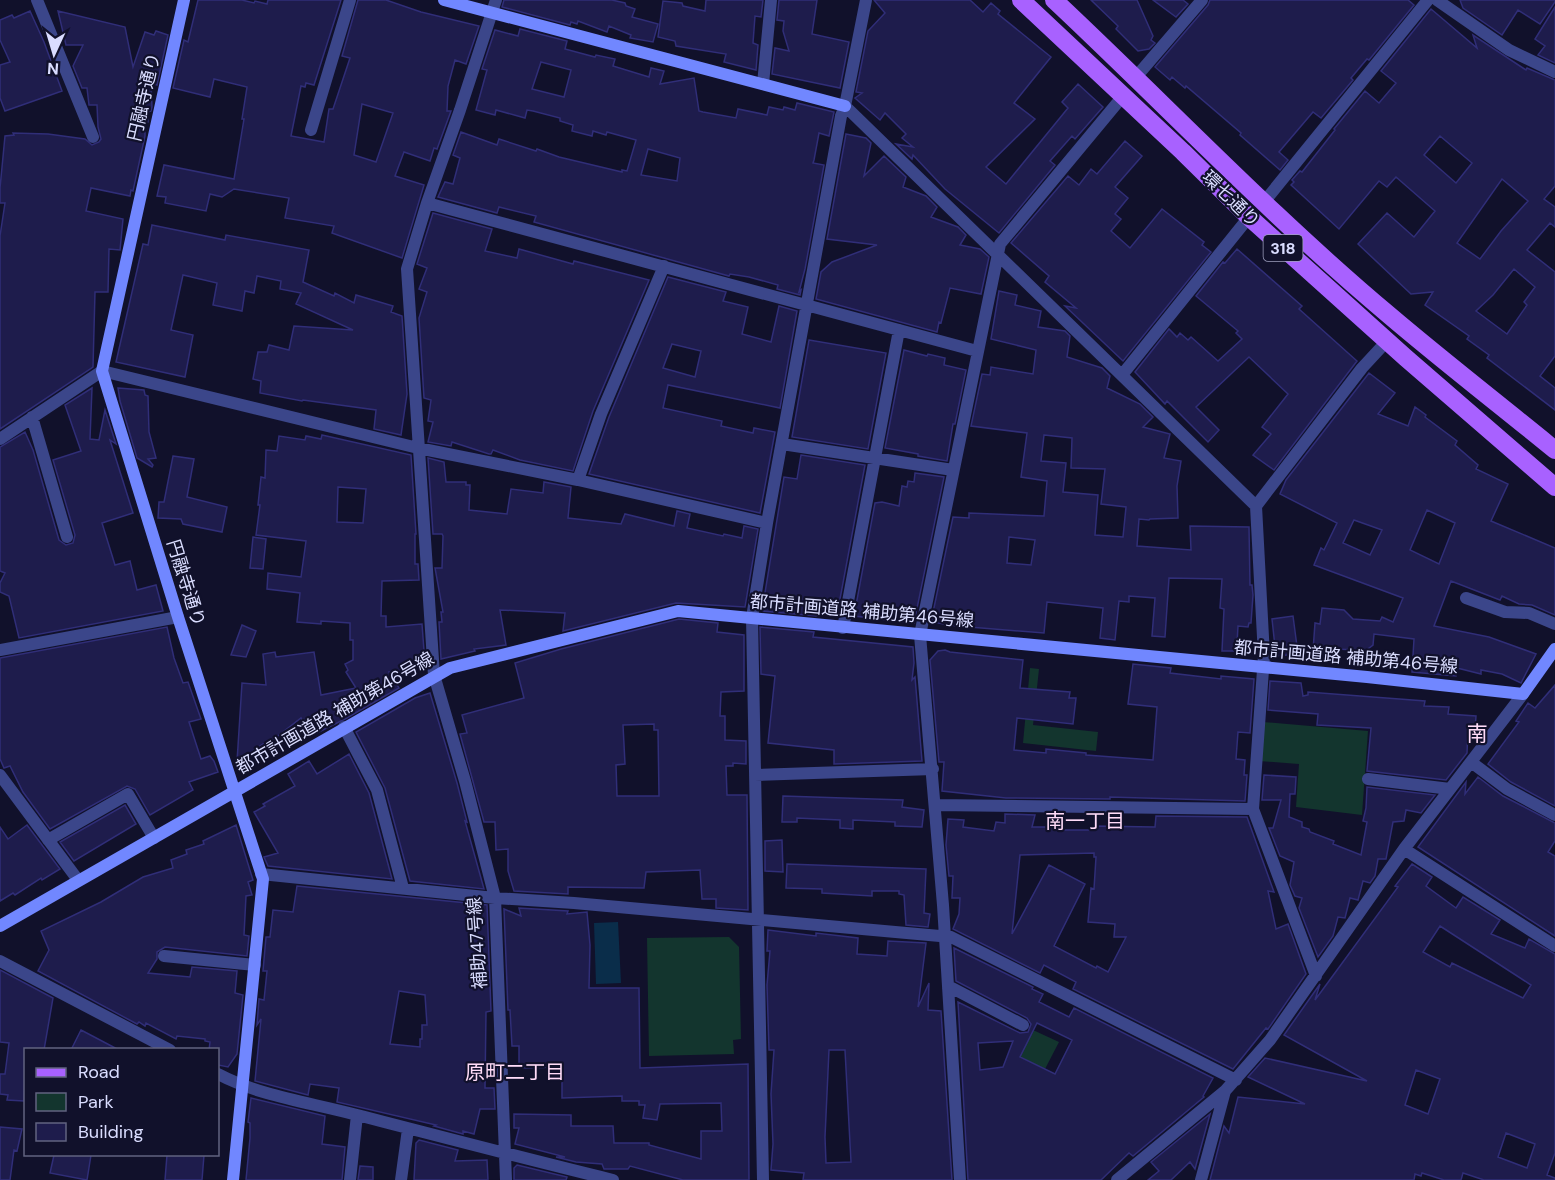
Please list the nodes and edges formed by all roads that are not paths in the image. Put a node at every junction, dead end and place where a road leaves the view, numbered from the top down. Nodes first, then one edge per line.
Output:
1 (37, 0) edge
2 (184, 0) edge
3 (350, 0) edge
4 (444, 0) edge
5 (496, 0) edge
6 (771, 0) edge
7 (1021, 0) edge
8 (1054, 0) edge
9 (1202, 0) edge
10 (1428, 0) edge
11 (1437, 0) edge
12 (861, 2) edge
13 (491, 13) junction
14 (1555, 72) edge
15 (1136, 77) junction
16 (763, 84) junction
17 (1123, 96) junction
18 (845, 106) junction
19 (311, 130) dead end
20 (93, 137) dead end
21 (1264, 202) junction
22 (427, 203) junction
23 (1249, 218) junction
24 (998, 254) junction
25 (664, 266) junction
26 (806, 306) junction
27 (898, 330) junction
28 (1387, 340) junction
29 (977, 351) junction
30 (102, 371) junction
31 (1122, 375) junction
32 (32, 417) junction
33 (0, 439) edge
34 (782, 444) junction
35 (418, 448) junction
36 (1555, 450) edge
37 (875, 459) junction
38 (953, 470) junction
39 (578, 480) junction
40 (1554, 485) edge
41 (1256, 506) junction
42 (767, 523) junction
43 (67, 537) dead end
44 (1466, 598) dead end
45 (177, 617) junction
46 (752, 618) junction
47 (1555, 624) edge
48 (843, 628) junction
49 (920, 635) junction
50 (1555, 649) edge
51 (0, 650) edge
52 (1262, 668) junction
53 (434, 675) junction
54 (1523, 694) junction
55 (344, 727) junction
56 (1471, 762) junction
57 (933, 769) junction
58 (755, 774) junction
59 (0, 775) edge
60 (1368, 779) dead end
61 (1450, 789) junction
62 (235, 792) junction
63 (935, 805) junction
64 (1253, 808) junction
65 (1555, 815) edge
66 (154, 838) junction
67 (48, 840) junction
68 (1404, 849) junction
69 (261, 874) junction
70 (78, 880) junction
71 (403, 888) junction
72 (495, 898) junction
73 (758, 920) junction
74 (0, 926) edge
75 (945, 936) junction
76 (1555, 946) edge
77 (164, 956) dead end
78 (0, 961) edge
79 (255, 964) junction
80 (1316, 976) junction
81 (948, 988) junction
82 (1023, 1025) dead end
83 (166, 1048) edge
84 (219, 1074) edge
85 (1236, 1080) junction
86 (242, 1086) junction
87 (1225, 1090) junction
88 (357, 1115) junction
89 (408, 1129) junction
90 (505, 1153) junction
91 (232, 1180) edge
92 (350, 1180) edge
93 (401, 1180) edge
94 (506, 1180) edge
95 (614, 1180) edge
96 (763, 1180) edge
97 (960, 1180) edge
98 (1117, 1180) edge
99 (1201, 1180) edge

1 - 20 street
2 - 30 street, 円融寺通り
3 - 19 street
4 - 13 street
5 - 13 street, 補助47号線
6 - 16 street
7 - 17 main road, 環七通り / 318
8 - 15 main road, 環七通り / 318
9 - 15 street
10 - 21 street
11 - 14 street
12 - 18 street
13 - 16 street
13 - 22 street, 補助47号線
15 - 21 main road, 環七通り / 318
16 - 18 street
17 - 23 main road, 環七通り / 318
17 - 24 street
18 - 24 street
18 - 26 street
21 - 36 main road, 環七通り / 318
22 - 25 street
22 - 35 street, 補助47号線
23 - 28 main road, 環七通り / 318
23 - 31 street
24 - 29 street
24 - 31 street
25 - 26 street
25 - 39 street
26 - 27 street
26 - 34 street
27 - 29 street
27 - 37 street
28 - 40 main road, 環七通り / 318
28 - 41 street
29 - 38 street
30 - 32 street
30 - 35 street
30 - 45 street, 円融寺通り
31 - 41 street
32 - 33 street
32 - 43 street
34 - 37 street
34 - 42 street
35 - 39 street
35 - 53 street, 補助47号線
37 - 38 street
37 - 48 street
38 - 49 street
39 - 42 street
41 - 52 street
42 - 46 street
44 - 47 street
45 - 51 street
45 - 62 street, 円融寺通り
46 - 48 street, 都市計画道路 補助第46号線
46 - 53 street, 都市計画道路 補助第46号線
46 - 58 street
48 - 49 street, 都市計画道路 補助第46号線
49 - 52 street, 都市計画道路 補助第46号線
49 - 57 street
50 - 54 street
52 - 54 street, 都市計画道路 補助第46号線
52 - 64 street
53 - 55 street, 都市計画道路 補助第46号線
53 - 72 street, 補助47号線
54 - 56 street
55 - 62 street, 都市計画道路 補助第46号線
55 - 71 street
56 - 61 street
56 - 65 street
57 - 58 street
57 - 63 street
58 - 73 street
59 - 67 street
60 - 61 street
61 - 68 street
62 - 66 street, 都市計画道路 補助第46号線
62 - 69 street, 円融寺通り
63 - 64 street
63 - 75 street
64 - 80 street
66 - 67 street
66 - 70 street, 都市計画道路 補助第46号線
67 - 70 street
68 - 76 street
68 - 80 street
69 - 71 street
69 - 79 street, 円融寺通り
70 - 74 street, 都市計画道路 補助第46号線
71 - 72 street
72 - 73 street
72 - 90 street, 補助47号線
73 - 75 street
73 - 96 street
75 - 81 street
75 - 85 street
77 - 79 street
78 - 83 street
79 - 86 street, 円融寺通り
80 - 85 street
81 - 82 street
81 - 97 street
84 - 86 street
85 - 87 street
86 - 88 street
86 - 91 street, 円融寺通り
87 - 98 street
87 - 99 street
88 - 89 street
88 - 92 street
89 - 90 street
89 - 93 street
90 - 94 street, 補助47号線
90 - 95 street

